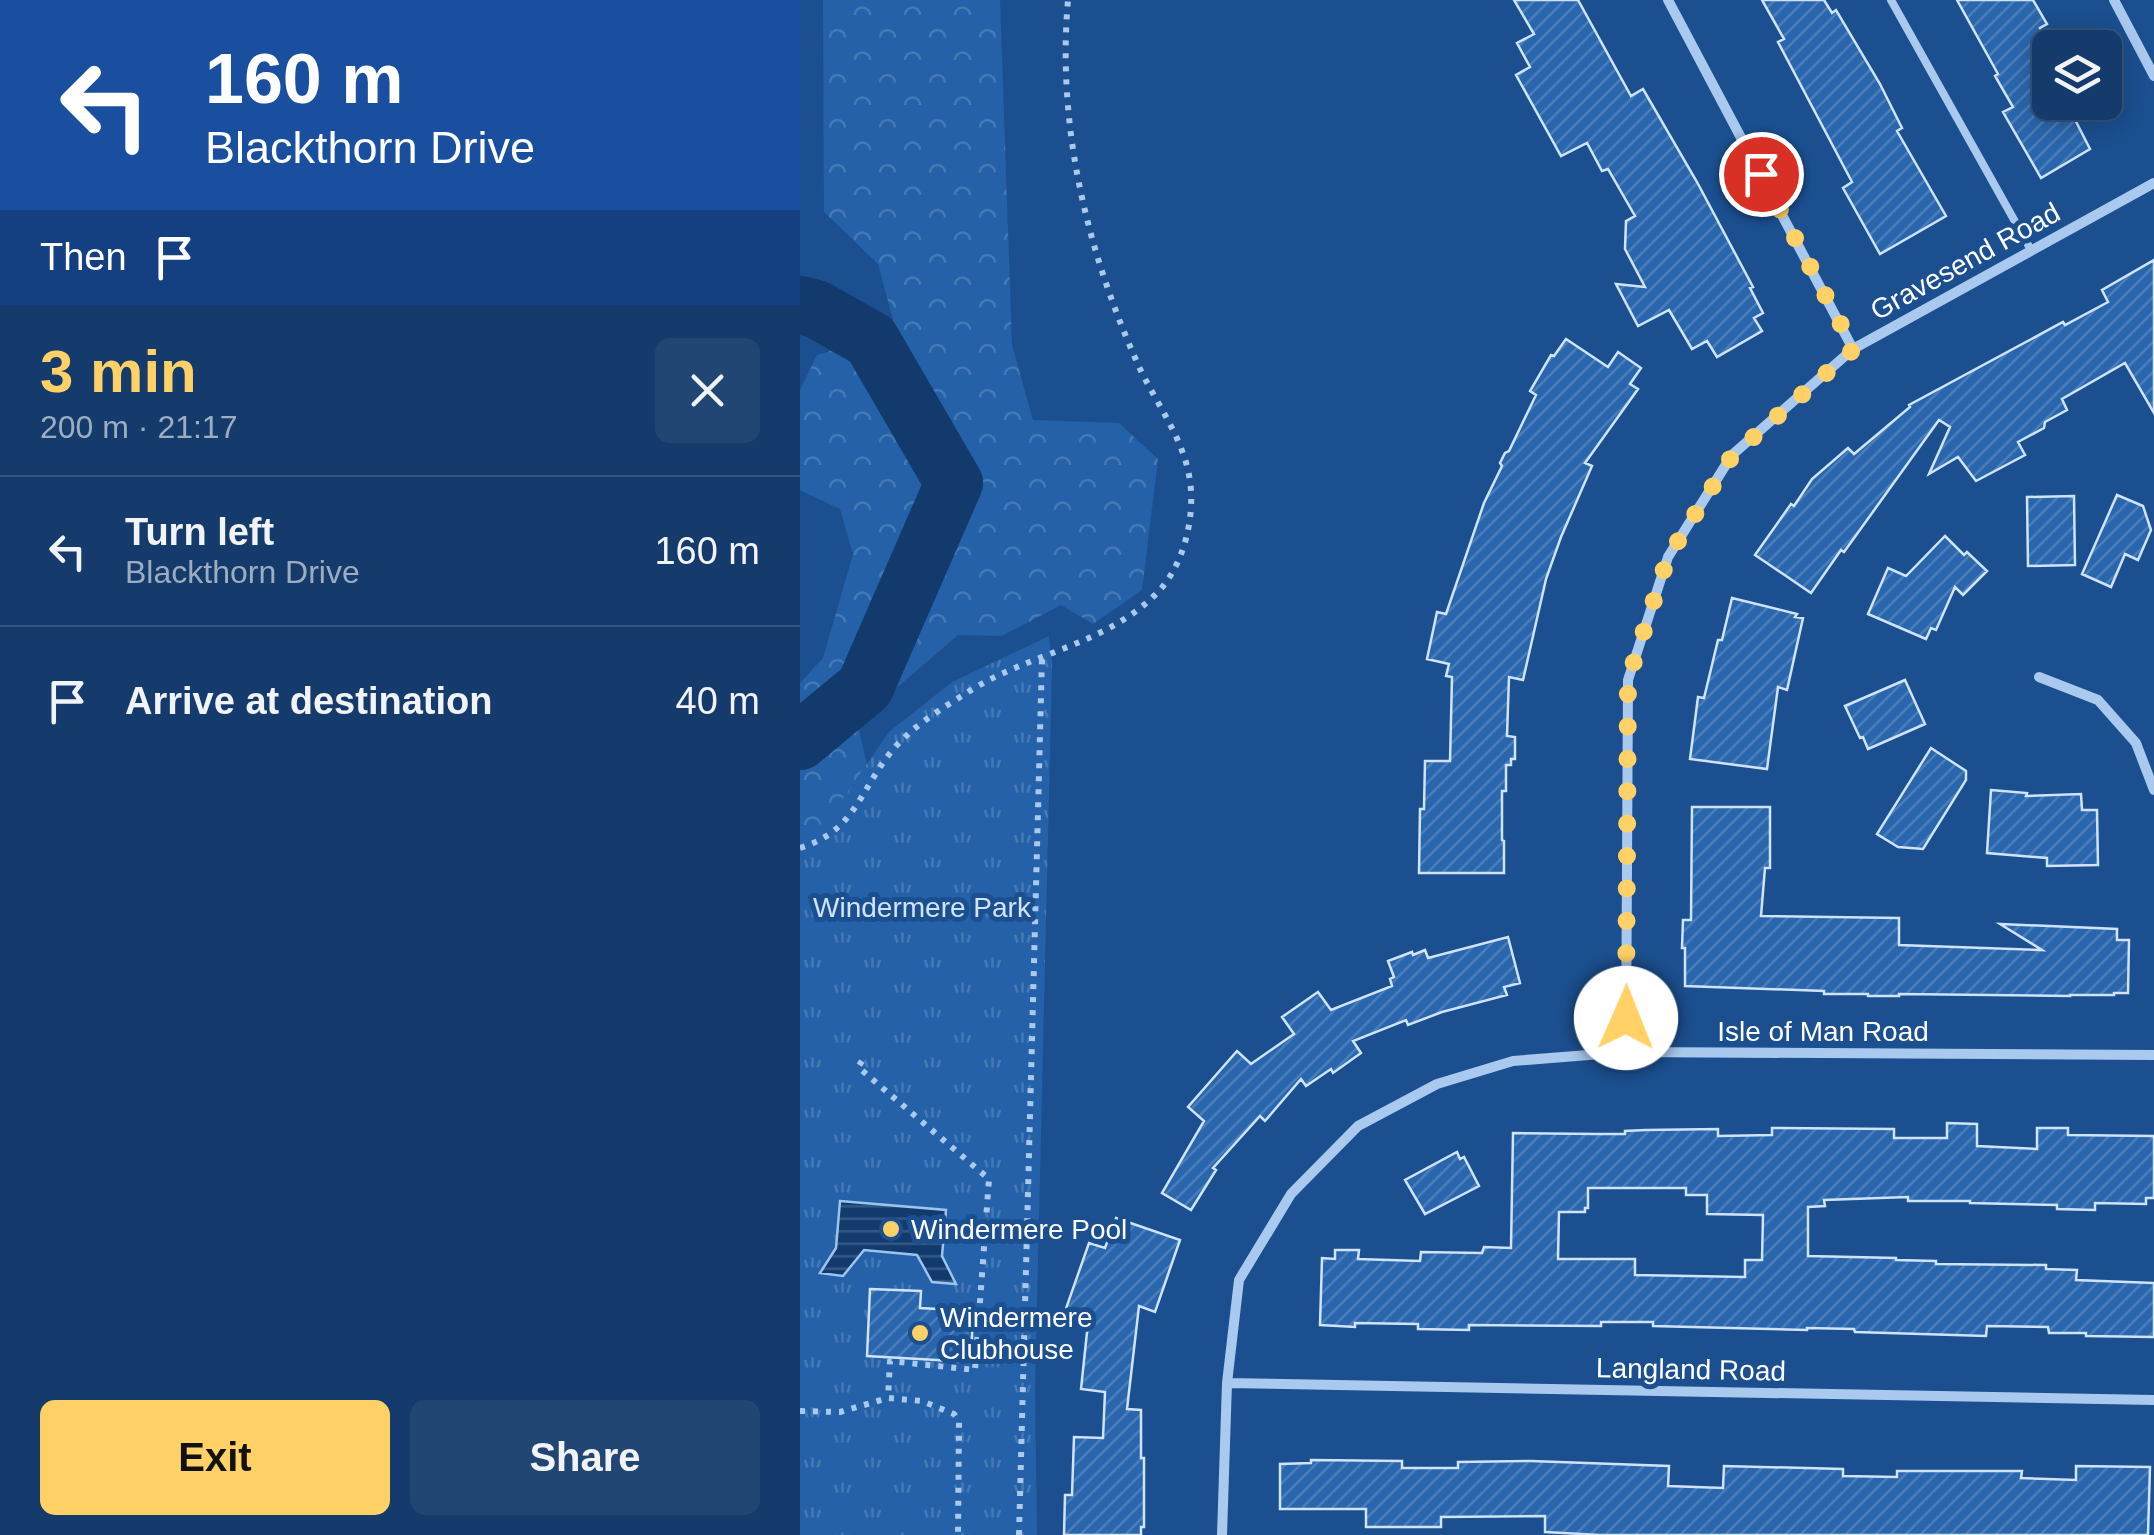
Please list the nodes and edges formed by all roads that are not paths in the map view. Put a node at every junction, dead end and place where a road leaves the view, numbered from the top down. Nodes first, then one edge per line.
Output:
1 (1668, 0) edge
2 (1891, 0) edge
3 (2114, 0) edge
4 (2154, 76) edge
5 (2154, 183) edge
6 (2032, 250) junction
7 (1854, 349) junction
8 (2039, 677) dead end
9 (2154, 790) edge
10 (1626, 1052) junction
11 (2154, 1055) edge
12 (1226, 1382) junction
13 (2154, 1400) edge
14 (1222, 1535) edge

1 - 7 street
2 - 6 lane
3 - 4 street
5 - 6 street, Gravesend Road
6 - 7 street, Gravesend Road
7 - 10 street, Gravesend Road
8 - 9 street
10 - 11 street, Isle of Man Road
10 - 12 street, Isle of Man Road
12 - 13 street, Langland Road
12 - 14 street, Isle of Man Road

